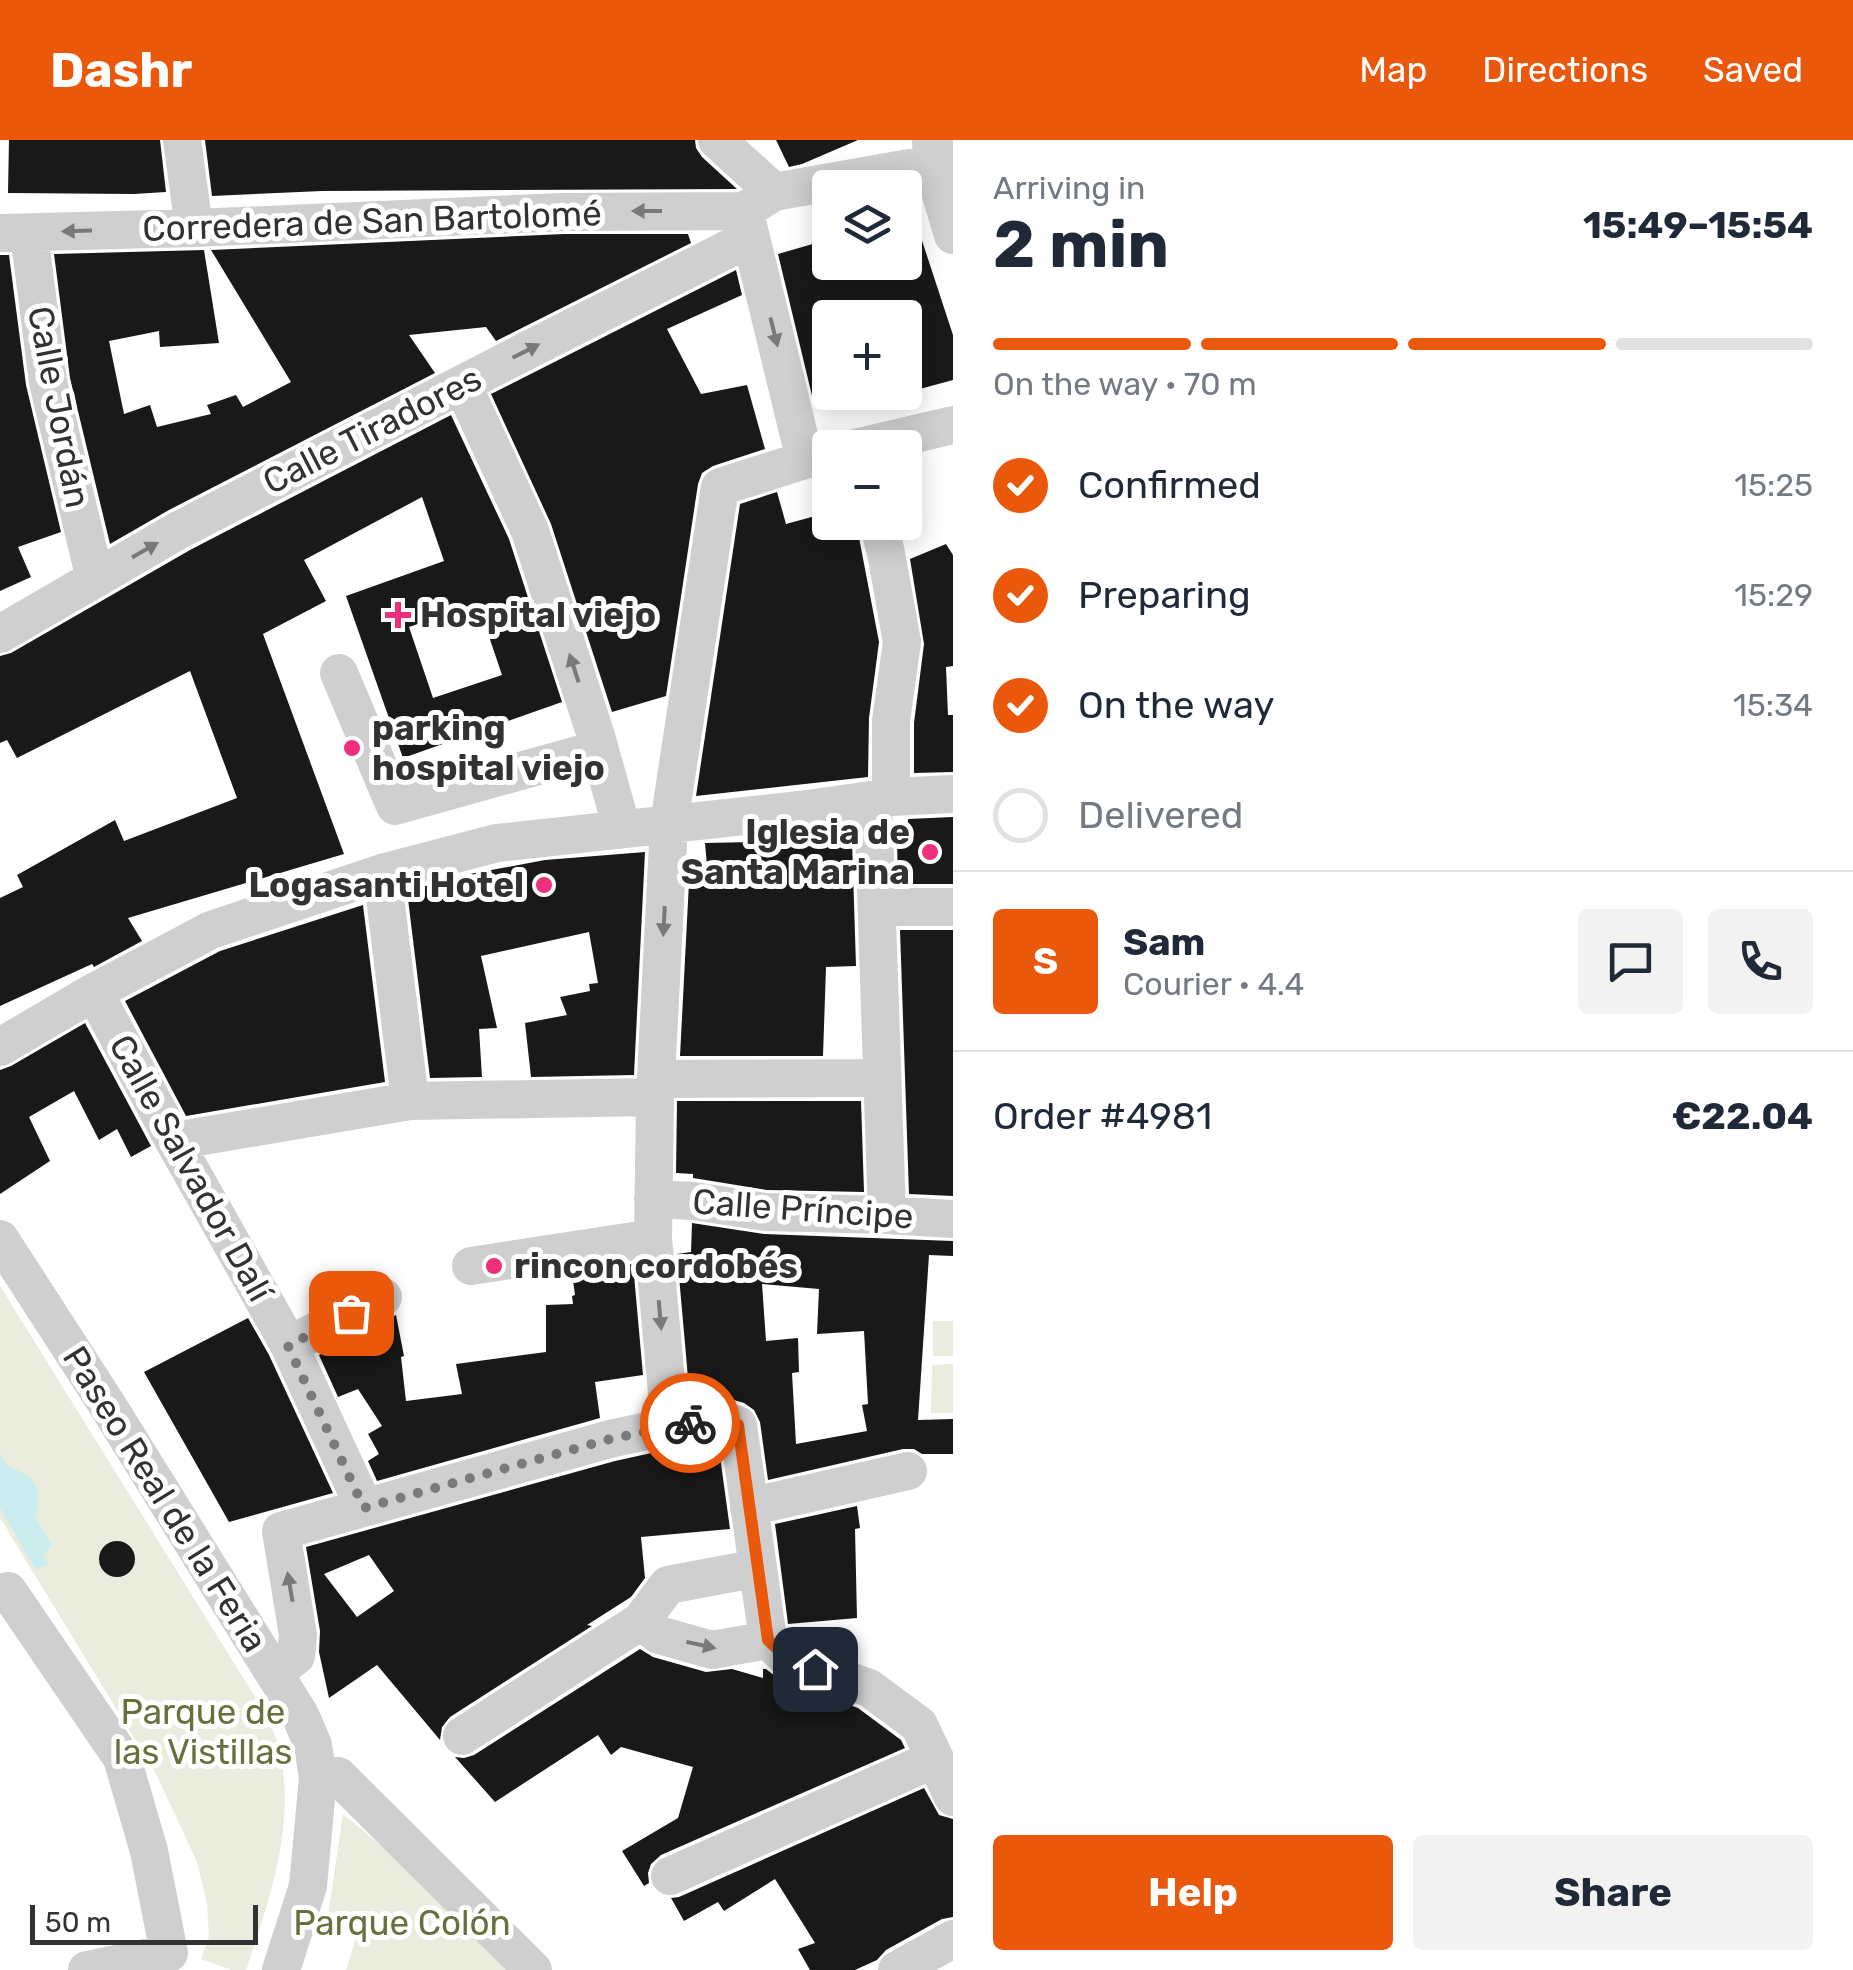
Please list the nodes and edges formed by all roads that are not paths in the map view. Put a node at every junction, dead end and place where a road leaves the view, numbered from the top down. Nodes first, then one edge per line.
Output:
1 (182, 140) edge
2 (717, 140) edge
3 (939, 153) edge
4 (756, 214) junction
5 (194, 228) junction
6 (14, 233) edge
7 (953, 234) edge
8 (462, 384) junction
9 (953, 425) edge
10 (922, 432) edge
11 (812, 433) edge
12 (812, 459) edge
13 (882, 540) edge
14 (95, 579) junction
15 (0, 634) edge
16 (340, 673) dead end
17 (599, 749) junction
18 (953, 794) edge
19 (882, 799) junction
20 (669, 824) junction
21 (622, 829) junction
22 (382, 873) junction
23 (876, 907) junction
24 (953, 907) edge
25 (94, 992) junction
26 (0, 1047) edge
27 (882, 1078) junction
28 (656, 1088) junction
29 (410, 1101) junction
30 (174, 1142) junction
31 (653, 1199) junction
32 (887, 1214) junction
33 (953, 1219) edge
34 (0, 1238) edge
35 (653, 1238) junction
36 (470, 1266) dead end
37 (383, 1297) dead end
38 (288, 1346) junction
39 (670, 1426) junction
40 (908, 1471) dead end
41 (749, 1507) junction
42 (364, 1508) junction
43 (758, 1568) junction
44 (0, 1592) edge
45 (641, 1621) junction
46 (768, 1640) junction
47 (274, 1674) junction
48 (936, 1734) edge
49 (462, 1736) dead end
50 (318, 1778) junction
51 (953, 1797) edge
52 (670, 1876) dead end
53 (953, 1939) edge
54 (88, 1970) edge
55 (281, 1970) edge
56 (533, 1970) edge
57 (897, 1970) edge

1 - 5 street
2 - 4 street
3 - 4 street
3 - 7 street
4 -> 5 street, Corredera de San Bartolomé
8 -> 4 street, Calle Tiradores
4 -> 11 street
5 -> 6 street, Corredera de San Bartolomé
6 - 14 street, Calle Jordán
14 -> 8 street, Calle Tiradores
17 -> 8 street
9 - 10 street
12 - 20 street
13 - 19 street
14 - 15 street, Calle Tiradores
16 - 17 street
17 - 21 street
18 - 19 street
19 - 20 street
19 - 23 street
20 - 21 street
20 -> 28 street
21 - 22 street
22 - 25 street
22 - 29 street
23 - 24 street
23 - 27 street
25 - 26 street
25 - 30 street, Calle Salvador Dalí
27 - 28 street
27 - 32 street
28 - 29 street
28 - 31 street
29 - 30 street
30 - 38 street, Calle Salvador Dalí
31 - 32 street, Calle Príncipe
31 - 35 street
32 - 33 street, Calle Príncipe
34 - 47 street, Paseo Real de la Feria
35 - 36 street
35 -> 39 street
37 - 38 street
38 - 42 street, Calle Salvador Dalí
39 - 41 street
39 - 42 street
40 - 41 street
41 - 43 street
47 -> 42 street
43 - 45 street
43 - 46 street
44 - 54 street
45 -> 46 street
45 - 49 street
46 - 48 street
47 - 50 street, Paseo Real de la Feria
48 - 51 street
48 - 52 street
50 - 55 street, Paseo Real de la Feria
50 - 56 street
53 - 57 street

